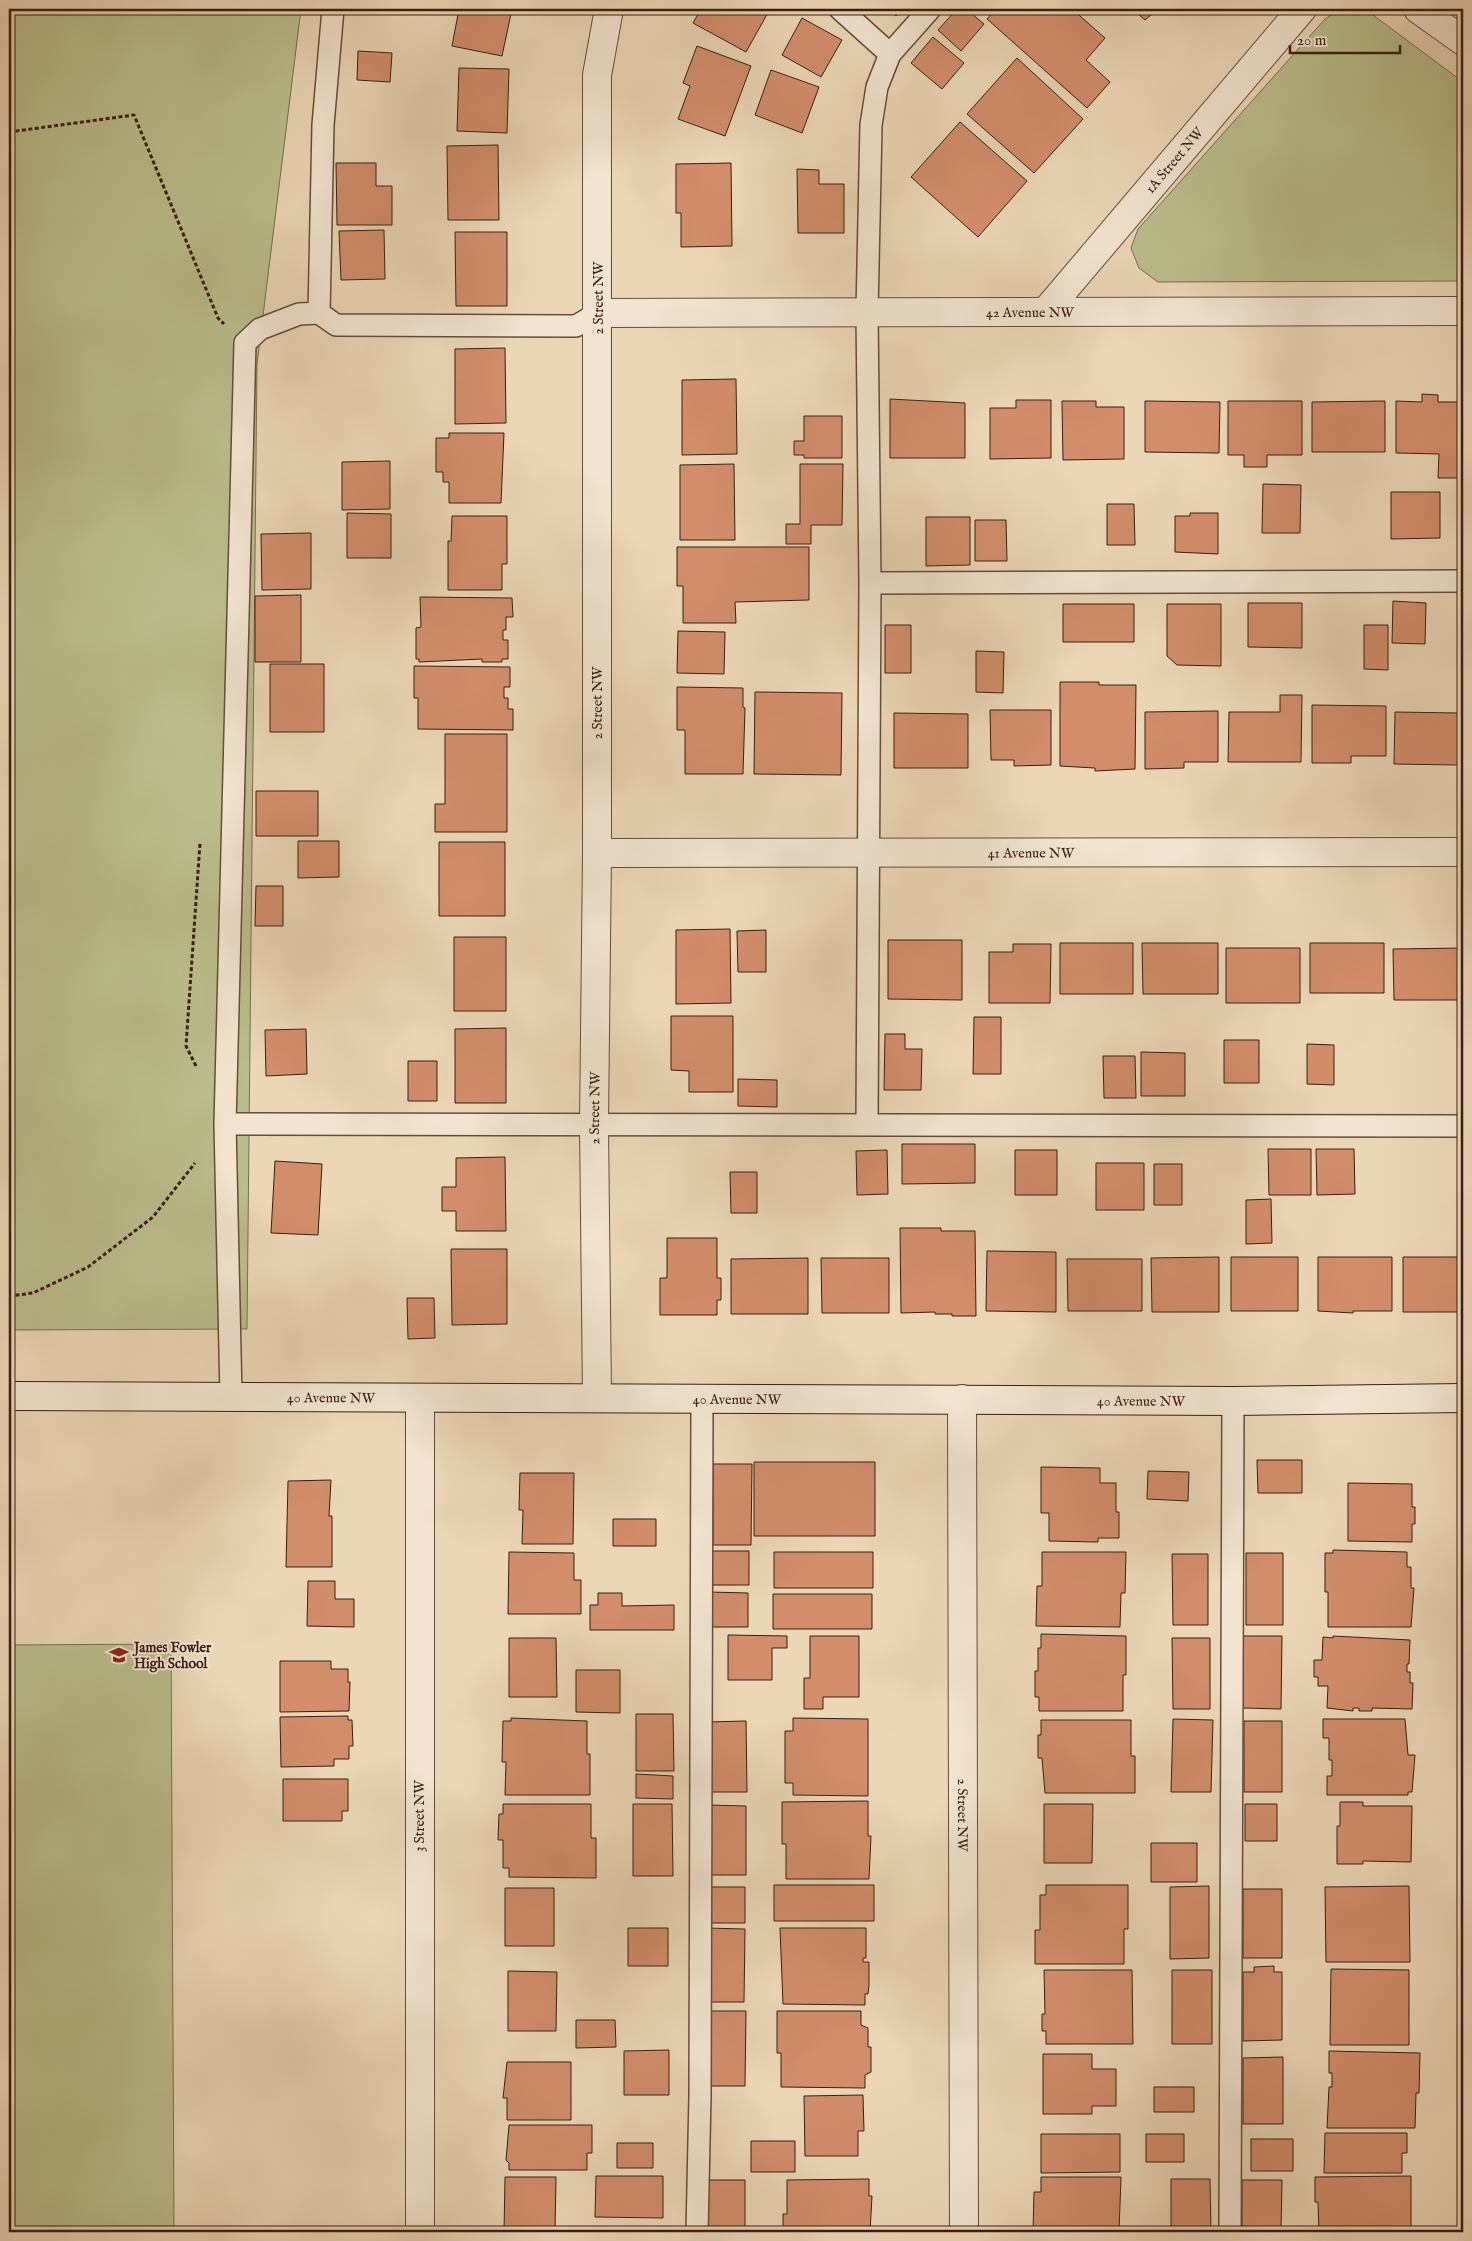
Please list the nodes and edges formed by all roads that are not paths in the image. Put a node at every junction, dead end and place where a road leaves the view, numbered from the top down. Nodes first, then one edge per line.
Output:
1 (333, 9) edge
2 (609, 9) edge
3 (840, 9) edge
4 (930, 9) edge
5 (1302, 9) edge
6 (1418, 9) edge
7 (1463, 41) edge
8 (890, 54) junction
9 (1046, 311) junction
10 (1463, 311) edge
11 (867, 312) junction
12 (319, 313) junction
13 (598, 314) junction
14 (1463, 581) edge
15 (870, 583) junction
16 (868, 852) junction
17 (1463, 852) edge
18 (597, 854) junction
19 (226, 1124) junction
20 (594, 1125) junction
21 (867, 1125) junction
22 (1463, 1126) edge
23 (9, 1396) edge
24 (231, 1397) junction
25 (597, 1398) junction
26 (1463, 1398) edge
27 (420, 1399) junction
28 (702, 1399) junction
29 (962, 1399) junction
30 (1233, 1401) junction
31 (420, 2232) edge
32 (697, 2232) edge
33 (964, 2232) edge
34 (1230, 2232) edge

1 - 12 lane
2 - 13 street, 2 Street NW
3 - 8 lane
4 - 8 lane
5 - 9 street, 1A Street NW
6 - 7 street
8 - 11 lane
9 - 10 street, 42 Avenue NW
9 - 11 street, 42 Avenue NW
11 - 13 street, 42 Avenue NW
11 - 15 lane
12 - 13 lane
12 - 19 lane
13 - 18 street, 2 Street NW
14 - 15 lane
15 - 16 lane
16 - 17 street, 41 Avenue NW
16 - 18 street, 41 Avenue NW
16 - 21 lane
18 - 20 street, 2 Street NW
19 - 20 lane
19 - 24 lane
20 - 21 lane
20 - 25 street, 2 Street NW
21 - 22 lane
23 - 24 street, 40 Avenue NW
24 - 27 street, 40 Avenue NW
25 - 27 street, 40 Avenue NW
25 - 28 street, 40 Avenue NW
26 - 30 street, 40 Avenue NW
27 - 31 street, 3 Street NW
28 - 29 street, 40 Avenue NW
28 - 32 lane
29 - 30 street, 40 Avenue NW
29 - 33 street, 2 Street NW
30 - 34 lane

